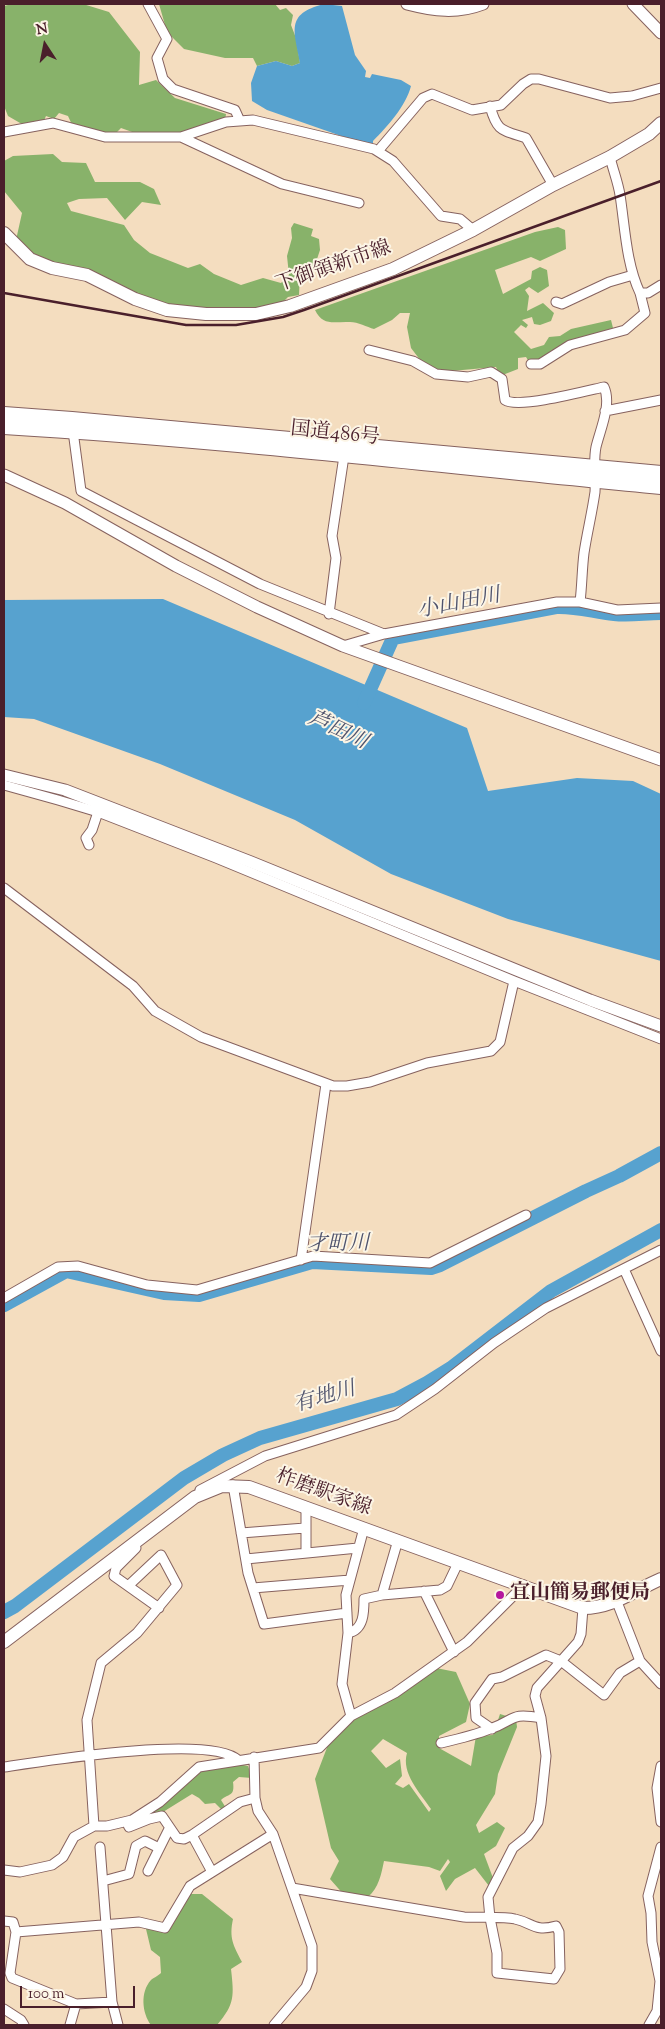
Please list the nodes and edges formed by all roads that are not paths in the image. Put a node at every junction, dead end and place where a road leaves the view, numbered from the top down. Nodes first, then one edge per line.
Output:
1 (148, 4) edge
2 (407, 4) edge
3 (483, 4) edge
4 (633, 4) edge
5 (661, 33) edge
6 (661, 88) edge
7 (490, 106) junction
8 (240, 120) junction
9 (661, 122) edge
10 (4, 132) edge
11 (181, 137) junction
12 (378, 151) junction
13 (610, 157) junction
14 (553, 185) junction
15 (359, 203) dead end
16 (473, 230) junction
17 (4, 234) edge
18 (633, 275) junction
19 (661, 285) edge
20 (640, 293) junction
21 (556, 302) dead end
22 (369, 350) dead end
23 (531, 364) dead end
24 (661, 400) edge
25 (605, 411) junction
26 (4, 414) edge
27 (4, 428) edge
28 (73, 431) junction
29 (344, 456) junction
30 (594, 474) junction
31 (661, 474) edge
32 (4, 475) edge
33 (661, 487) edge
34 (580, 602) junction
35 (661, 608) edge
36 (329, 614) junction
37 (384, 634) junction
38 (343, 646) junction
39 (661, 760) edge
40 (4, 775) edge
41 (44, 785) junction
42 (4, 786) edge
43 (58, 800) junction
44 (98, 812) junction
45 (89, 846) dead end
46 (4, 888) edge
47 (514, 981) junction
48 (661, 1026) edge
49 (661, 1039) edge
50 (326, 1084) junction
51 (526, 1215) dead end
52 (661, 1250) edge
53 (301, 1260) junction
54 (624, 1269) junction
55 (4, 1298) edge
56 (661, 1351) edge
57 (233, 1485) junction
58 (196, 1497) junction
59 (306, 1508) junction
60 (305, 1528) junction
61 (364, 1528) junction
62 (149, 1532) junction
63 (241, 1533) junction
64 (398, 1540) junction
65 (358, 1548) junction
66 (306, 1553) junction
67 (246, 1559) junction
68 (458, 1563) junction
69 (661, 1579) edge
70 (350, 1580) junction
71 (524, 1585) junction
72 (128, 1586) junction
73 (252, 1588) junction
74 (424, 1590) junction
75 (382, 1595) junction
76 (617, 1602) junction
77 (159, 1608) junction
78 (583, 1608) junction
79 (347, 1613) junction
80 (348, 1633) junction
81 (4, 1642) edge
82 (454, 1652) junction
83 (561, 1661) junction
84 (640, 1661) junction
85 (661, 1684) edge
86 (351, 1716) junction
87 (541, 1718) junction
88 (492, 1729) junction
89 (441, 1743) dead end
90 (89, 1754) junction
91 (254, 1757) junction
92 (238, 1760) junction
93 (661, 1766) edge
94 (4, 1767) edge
95 (255, 1798) junction
96 (125, 1822) junction
97 (661, 1822) edge
98 (94, 1826) junction
99 (169, 1829) junction
100 (273, 1834) junction
101 (192, 1835) junction
102 (100, 1847) dead end
103 (661, 1847) edge
104 (158, 1848) junction
105 (658, 1868) edge
106 (4, 1870) edge
107 (148, 1871) dead end
108 (212, 1872) junction
109 (102, 1881) junction
110 (292, 1888) junction
111 (490, 1918) junction
112 (4, 1921) edge
113 (106, 1925) junction
114 (16, 1932) junction
115 (112, 2002) junction
116 (76, 2004) junction
117 (4, 2009) edge
118 (24, 2025) edge
119 (70, 2025) edge
120 (118, 2025) edge
121 (274, 2025) edge
122 (649, 2025) edge

1 - 8 street
2 - 3 street
4 - 5 street
6 - 7 street
7 - 12 street
7 - 14 street
8 - 11 street
8 - 12 street
9 - 13 main road, 下御領新市線
10 - 11 street
11 - 15 street
12 - 16 street
13 - 14 main road, 下御領新市線
13 - 18 street
14 - 16 main road, 下御領新市線
16 - 17 main road, 下御領新市線
18 - 20 street
18 - 21 street
19 - 20 street
20 - 23 street
22 - 25 street
24 - 25 street
25 - 30 street
26 - 30 highway, 国道486号
27 - 28 highway, 国道486号
28 - 29 highway, 国道486号
28 - 36 street
29 - 30 highway, 国道486号
29 - 36 street
30 - 31 highway, 国道486号
30 - 33 highway, 国道486号
30 - 34 street
32 - 38 street
34 - 35 street
34 - 37 street
36 - 37 street
37 - 38 street
38 - 39 street
40 - 41 street
41 - 43 street
41 - 48 street
42 - 43 street
43 - 44 street
44 - 45 street
44 - 47 street
46 - 50 street
47 - 49 street
47 - 50 street
50 - 53 street
51 - 53 street
52 - 54 street
53 - 55 street
54 - 56 street
54 - 58 street
57 - 58 main road, 柞磨駅家線
57 - 59 main road, 柞磨駅家線
57 - 63 street
58 - 62 main road, 柞磨駅家線
59 - 60 street
59 - 61 main road, 柞磨駅家線
60 - 63 street
60 - 66 street
61 - 64 main road, 柞磨駅家線
61 - 65 street
62 - 72 street
62 - 81 main road, 柞磨駅家線
63 - 67 street
64 - 68 main road, 柞磨駅家線
64 - 75 street
65 - 66 street
65 - 70 street
66 - 67 street
67 - 73 street
68 - 71 main road, 柞磨駅家線
68 - 74 street
69 - 76 main road, 柞磨駅家線
70 - 73 street
70 - 79 street
71 - 78 main road, 柞磨駅家線
71 - 82 street
72 - 77 street
72 - 77 street
73 - 79 street
74 - 75 street
74 - 82 street
75 - 80 street
76 - 78 main road, 柞磨駅家線
76 - 84 street
77 - 90 street
78 - 83 street
79 - 80 street
80 - 86 street
82 - 86 street
83 - 84 street
83 - 87 street
83 - 88 street
84 - 85 street
86 - 91 street
87 - 88 street
87 - 111 street
88 - 89 street
90 - 92 street
90 - 94 street
90 - 98 street
91 - 92 street
91 - 95 street
92 - 96 street
93 - 97 street
95 - 100 street
95 - 101 street
96 - 98 street
96 - 99 street
98 - 106 street
99 - 101 street
99 - 104 street
100 - 108 street
100 - 110 street
101 - 108 street
102 - 109 street
103 - 105 street
104 - 107 street
104 - 109 street
105 - 122 street
108 - 113 street
109 - 113 street
110 - 111 street
110 - 121 street
111 - 111 street
112 - 114 street
113 - 114 street
113 - 115 street
114 - 116 street
115 - 116 street
115 - 120 street
116 - 119 street
117 - 118 street

